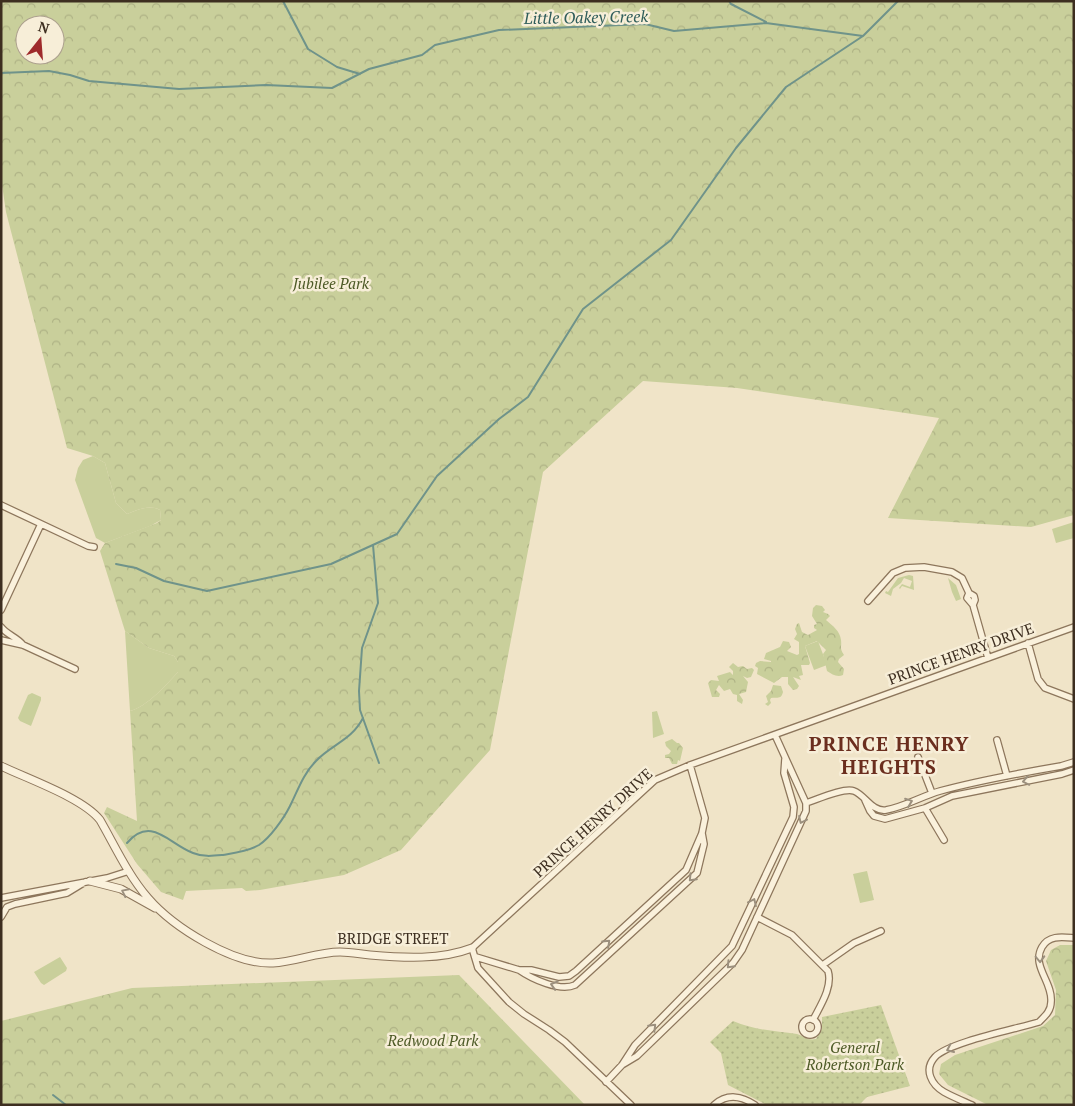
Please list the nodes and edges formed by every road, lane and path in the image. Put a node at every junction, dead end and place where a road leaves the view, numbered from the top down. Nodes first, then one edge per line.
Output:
1 (1, 505) edge
2 (41, 524) junction
3 (94, 547) dead end
4 (868, 601) dead end
5 (1, 610) edge
6 (1, 627) edge
7 (1074, 627) edge
8 (1, 640) edge
9 (1028, 643) junction
10 (23, 645) junction
11 (988, 658) junction
12 (75, 669) dead end
13 (1074, 699) edge
14 (775, 734) junction
15 (997, 740) dead end
16 (918, 757) dead end
17 (785, 759) junction
18 (1074, 762) edge
19 (690, 765) junction
20 (1, 766) edge
21 (1074, 770) edge
22 (1007, 776) junction
23 (932, 793) junction
24 (865, 800) junction
25 (806, 803) junction
26 (926, 808) junction
27 (702, 833) junction
28 (944, 840) dead end
29 (129, 871) junction
30 (88, 881) junction
31 (1, 898) edge
32 (158, 909) junction
33 (1, 917) edge
34 (757, 917) junction
35 (881, 931) dead end
36 (1074, 938) edge
37 (472, 948) junction
38 (476, 957) junction
39 (824, 964) junction
40 (519, 970) junction
41 (813, 1020) dead end
42 (622, 1065) junction
43 (606, 1082) junction
44 (631, 1105) edge
45 (714, 1105) edge
46 (755, 1105) edge
47 (972, 1105) edge

1 - 2 street
2 - 3 street
2 - 5 street
4 - 11 street
6 - 10 street
7 - 9 street, PRINCE HENRY DRIVE
8 - 10 street
9 - 11 street, PRINCE HENRY DRIVE
9 - 13 street
10 - 12 street
11 - 14 street, PRINCE HENRY DRIVE
14 - 17 street
14 - 19 street, PRINCE HENRY DRIVE
15 - 22 street
16 - 23 street
17 - 25 street
42 -> 17 street
18 - 22 street
19 - 27 street
19 - 37 street, PRINCE HENRY DRIVE
20 - 29 street, BRIDGE STREET
21 -> 26 street
22 - 23 street
24 -> 23 street
24 - 25 street
24 - 26 street
25 -> 34 street
26 - 28 street
40 -> 27 street
27 -> 40 street
29 - 30 street
29 - 32 street, BRIDGE STREET
30 - 31 street
32 -> 30 street
30 - 33 street
32 - 37 street, BRIDGE STREET
34 - 39 street
34 -> 42 street
35 - 39 street
36 -> 47 street
37 - 38 street
38 - 40 street
38 - 43 street
39 - 41 street
42 - 43 street
43 - 44 street
45 - 46 street

